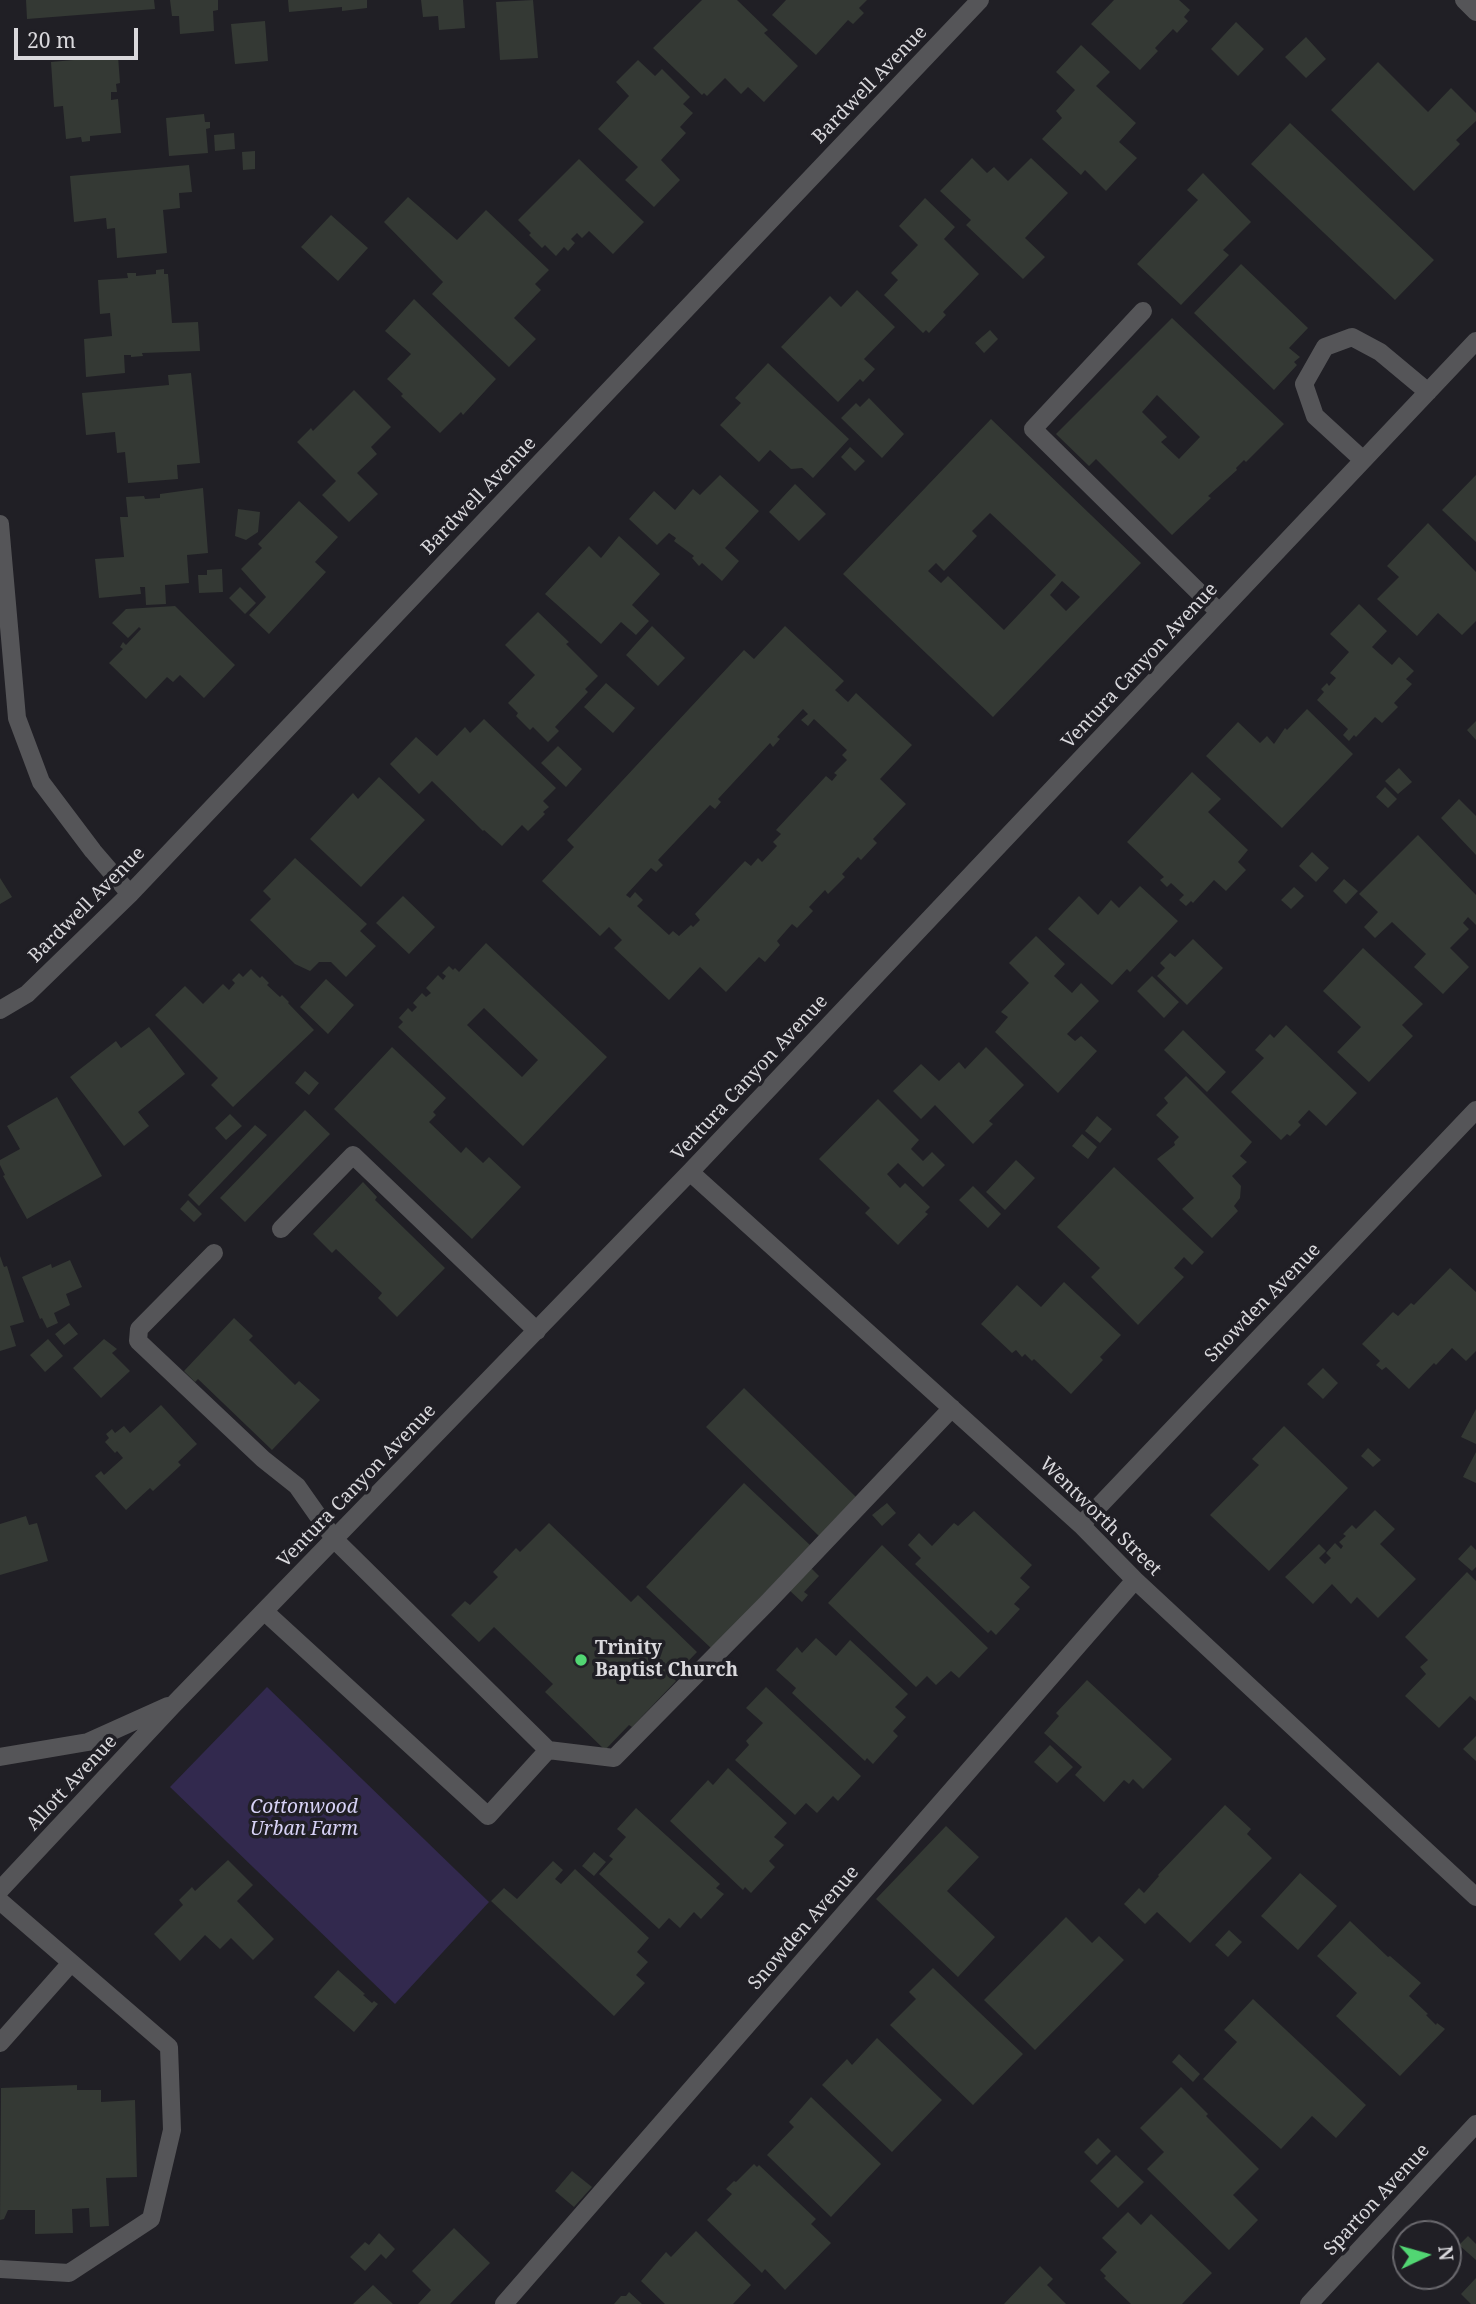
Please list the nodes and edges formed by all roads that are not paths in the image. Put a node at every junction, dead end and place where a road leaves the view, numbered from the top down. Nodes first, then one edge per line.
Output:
1 (980, 0) edge
2 (1464, 0) edge
3 (1476, 12) edge
4 (1143, 311) dead end
5 (1476, 341) edge
6 (1428, 391) junction
7 (1363, 460) junction
8 (0, 524) edge
9 (1219, 612) junction
10 (130, 894) junction
11 (0, 1010) edge
12 (1476, 1110) edge
13 (690, 1171) junction
14 (281, 1228) dead end
15 (214, 1253) dead end
16 (537, 1331) junction
17 (951, 1408) junction
18 (1081, 1525) junction
19 (335, 1540) junction
20 (1135, 1580) junction
21 (264, 1611) junction
22 (174, 1704) junction
23 (548, 1750) junction
24 (0, 1757) edge
25 (0, 1890) edge
26 (1476, 1897) edge
27 (0, 1901) edge
28 (70, 1964) junction
29 (0, 2043) edge
30 (1476, 2124) edge
31 (2, 2265) edge
32 (504, 2304) edge
33 (1309, 2304) edge

1 - 10 street, Bardwell Avenue
2 - 3 street
4 - 9 street
5 - 6 street, Ventura Canyon Avenue
6 - 7 street, Ventura Canyon Avenue
6 - 7 street
7 - 9 street, Ventura Canyon Avenue
8 - 10 street
9 - 13 street, Ventura Canyon Avenue
10 - 11 street, Bardwell Avenue
12 - 18 street, Snowden Avenue
13 - 16 street, Ventura Canyon Avenue
13 - 17 street, Wentworth Street
14 - 16 street
15 - 19 street
16 - 19 street, Ventura Canyon Avenue
17 - 18 street, Wentworth Street
17 - 23 street
18 - 20 street, Wentworth Street
19 - 21 street, Ventura Canyon Avenue
19 - 23 street
20 - 26 street, Wentworth Street
20 - 32 street, Snowden Avenue
21 - 22 street, Ventura Canyon Avenue
21 - 23 street
22 - 24 street, Ventura Canyon Avenue
22 - 25 street, Allott Avenue
27 - 28 street
28 - 29 street
28 - 31 street
30 - 33 street, Sparton Avenue

